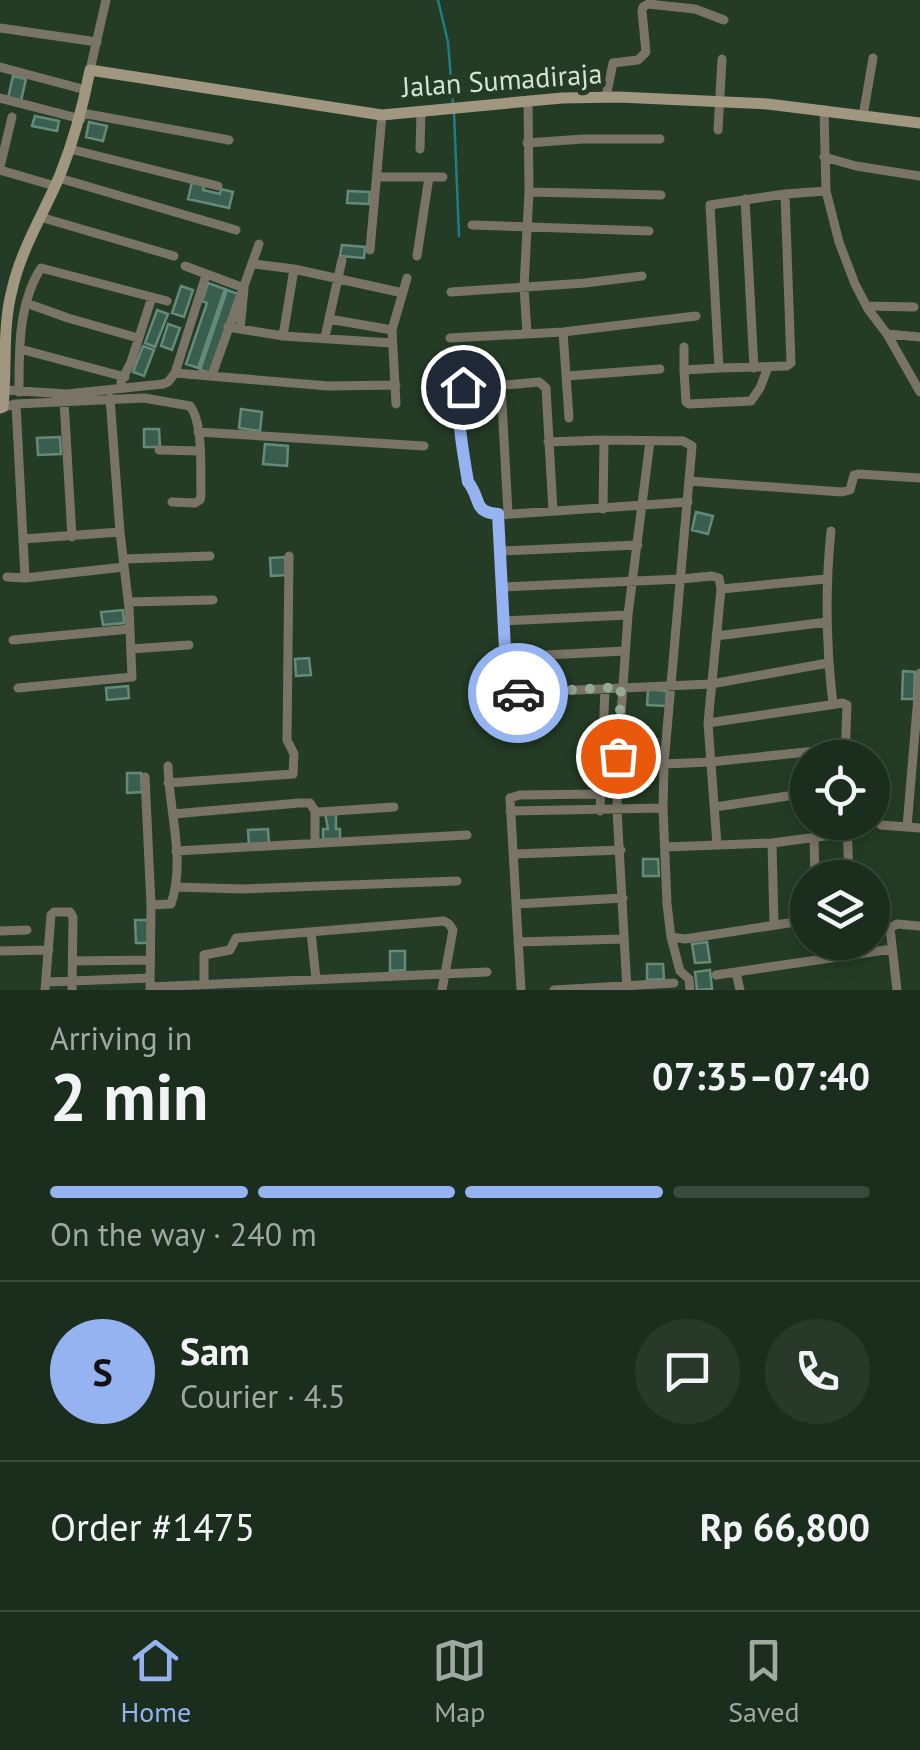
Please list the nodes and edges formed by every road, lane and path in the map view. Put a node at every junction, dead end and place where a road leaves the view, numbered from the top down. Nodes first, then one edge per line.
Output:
1 (106, 0) edge
2 (724, 20) dead end
3 (0, 28) edge
4 (97, 42) junction
5 (722, 58) dead end
6 (872, 58) dead end
7 (0, 67) edge
8 (90, 70) junction
9 (86, 90) junction
10 (606, 96) junction
11 (0, 98) edge
12 (720, 100) junction
13 (528, 102) junction
14 (824, 110) junction
15 (421, 112) junction
16 (382, 114) junction
17 (81, 116) junction
18 (863, 116) junction
19 (12, 117) dead end
20 (920, 123) edge
21 (718, 130) dead end
22 (4, 136) edge
23 (660, 139) dead end
24 (229, 140) dead end
25 (527, 143) junction
26 (420, 149) dead end
27 (70, 150) junction
28 (824, 157) junction
29 (0, 168) edge
30 (378, 176) junction
31 (920, 176) edge
32 (429, 177) junction
33 (443, 177) dead end
34 (57, 182) junction
35 (218, 186) dead end
36 (826, 191) junction
37 (529, 192) junction
38 (785, 194) junction
39 (660, 195) dead end
40 (746, 199) junction
41 (40, 217) junction
42 (472, 226) dead end
43 (528, 227) junction
44 (236, 230) dead end
45 (648, 231) dead end
46 (259, 244) dead end
47 (370, 250) dead end
48 (174, 256) dead end
49 (418, 256) dead end
50 (342, 260) dead end
51 (254, 264) junction
52 (185, 266) dead end
53 (294, 269) junction
54 (206, 275) junction
55 (642, 276) dead end
56 (337, 278) junction
57 (407, 278) dead end
58 (524, 287) junction
59 (244, 288) junction
60 (450, 292) dead end
61 (403, 293) junction
62 (152, 297) junction
63 (167, 301) dead end
64 (26, 303) junction
65 (866, 306) junction
66 (914, 307) dead end
67 (696, 316) dead end
68 (329, 319) junction
69 (3, 320) edge
70 (228, 327) junction
71 (240, 330) junction
72 (392, 330) junction
73 (563, 332) junction
74 (527, 334) junction
75 (887, 334) junction
76 (283, 336) junction
77 (920, 336) edge
78 (324, 337) junction
79 (138, 338) junction
80 (450, 338) dead end
81 (392, 342) junction
82 (684, 347) dead end
83 (20, 349) junction
84 (768, 367) junction
85 (718, 368) junction
86 (754, 368) junction
87 (660, 369) dead end
88 (684, 370) junction
89 (175, 373) junction
90 (212, 375) junction
91 (566, 376) junction
92 (125, 377) junction
93 (396, 385) junction
94 (501, 385) junction
95 (116, 388) junction
96 (5, 390) junction
97 (19, 392) junction
98 (920, 392) edge
99 (110, 398) junction
100 (64, 401) junction
101 (396, 404) dead end
102 (6, 406) edge
103 (569, 418) dead end
104 (198, 432) junction
105 (604, 440) junction
106 (548, 442) junction
107 (650, 442) junction
108 (424, 446) dead end
109 (159, 450) dead end
110 (200, 452) junction
111 (920, 478) edge
112 (689, 481) junction
113 (172, 502) dead end
114 (688, 502) junction
115 (642, 506) junction
116 (603, 509) junction
117 (553, 511) junction
118 (503, 514) junction
119 (831, 531) dead end
120 (120, 532) junction
121 (72, 536) junction
122 (23, 539) junction
123 (638, 545) junction
124 (501, 551) junction
125 (210, 556) dead end
126 (289, 556) dead end
127 (124, 563) junction
128 (7, 577) dead end
129 (26, 578) junction
130 (826, 579) junction
131 (682, 580) junction
132 (632, 582) junction
133 (503, 588) junction
134 (720, 589) junction
135 (213, 600) dead end
136 (128, 602) junction
137 (628, 615) junction
138 (505, 621) junction
139 (827, 622) junction
140 (130, 630) junction
141 (716, 636) junction
142 (13, 640) dead end
143 (189, 645) dead end
144 (131, 648) junction
145 (624, 652) junction
146 (507, 657) junction
147 (828, 663) junction
148 (920, 673) edge
149 (710, 684) junction
150 (672, 686) junction
151 (621, 687) junction
152 (18, 688) dead end
153 (605, 689) junction
154 (833, 704) junction
155 (708, 723) junction
156 (846, 740) edge
157 (790, 757) edge
158 (710, 762) junction
159 (664, 764) junction
160 (168, 766) dead end
161 (145, 777) dead end
162 (168, 783) junction
163 (601, 794) junction
164 (790, 796) edge
165 (394, 806) dead end
166 (716, 806) junction
167 (663, 808) junction
168 (315, 810) junction
169 (600, 810) junction
170 (617, 810) junction
171 (510, 811) junction
172 (173, 814) junction
173 (890, 826) edge
174 (907, 827) junction
175 (920, 828) edge
176 (467, 835) dead end
177 (797, 840) edge
178 (315, 842) junction
179 (772, 843) junction
180 (716, 845) junction
181 (666, 847) junction
182 (621, 850) junction
183 (176, 852) junction
184 (515, 854) junction
185 (457, 881) dead end
186 (175, 887) junction
187 (623, 898) junction
188 (518, 904) junction
189 (151, 905) junction
190 (790, 922) edge
191 (774, 924) junction
192 (920, 926) edge
193 (27, 930) dead end
194 (0, 931) edge
195 (311, 932) junction
196 (671, 938) junction
197 (624, 939) junction
198 (518, 942) junction
199 (892, 949) junction
200 (48, 950) junction
201 (0, 951) edge
202 (150, 960) junction
203 (73, 961) junction
204 (680, 971) junction
205 (487, 972) dead end
206 (736, 972) junction
207 (716, 975) dead end
208 (398, 976) junction
209 (444, 976) junction
210 (316, 979) junction
211 (204, 984) junction
212 (150, 985) edge
213 (46, 986) edge
214 (72, 986) edge
215 (675, 987) edge
216 (627, 988) edge
217 (398, 990) edge
218 (442, 990) edge
219 (521, 990) edge
220 (554, 990) edge
221 (690, 990) edge
222 (740, 990) edge
223 (897, 990) edge

1 - 4 street
2 - 10 street
3 - 4 street
4 - 8 street
5 - 12 street
6 - 18 street
7 - 9 street
8 - 9 street
8 - 16 street, Jalan Sumadiraja
9 - 17 street
10 - 12 street, Jalan Sumadiraja
10 - 13 street, Jalan Sumadiraja
11 - 17 street
12 - 14 street, Jalan Sumadiraja
12 - 21 street
13 - 15 street, Jalan Sumadiraja
13 - 25 street
14 - 18 street, Jalan Sumadiraja
14 - 28 street
15 - 16 street, Jalan Sumadiraja
15 - 26 street
16 - 30 street
17 - 24 street
17 - 27 street
18 - 20 street, Jalan Sumadiraja
19 - 22 street
22 - 29 street
23 - 25 street
25 - 37 street
27 - 34 street
27 - 35 street
28 - 31 street
28 - 36 street
29 - 34 street
30 - 32 street
30 - 47 street
32 - 33 street
32 - 49 street
34 - 41 street
34 - 44 street
36 - 38 street
36 - 65 street
37 - 39 street
37 - 43 street
38 - 40 street
38 - 84 street
40 - 85 street
40 - 86 street
41 - 48 street
41 - 69 street
42 - 43 street
43 - 45 street
43 - 58 street
46 - 51 street
50 - 56 street
51 - 53 street
51 - 59 street
52 - 54 street
53 - 56 street
53 - 76 street
54 - 59 street
54 - 89 street
55 - 58 street
56 - 61 street
56 - 68 street
57 - 61 street
58 - 60 street
58 - 74 street
59 - 70 street
59 - 71 street
61 - 72 street
62 - 63 street
62 - 64 street
62 - 79 street
64 - 79 street
64 - 83 street
65 - 66 street
65 - 75 street
67 - 73 street
68 - 72 street
68 - 78 street
69 - 96 street
70 - 71 street
70 - 90 street
71 - 76 street
72 - 81 street
73 - 74 street
73 - 91 street
74 - 80 street
75 - 77 street
75 - 98 street
76 - 78 street
78 - 81 street
79 - 92 street
81 - 93 street
82 - 88 street
83 - 92 street
83 - 97 street
84 - 86 street
84 - 88 street
85 - 86 street
85 - 88 street
87 - 91 street
89 - 90 street
89 - 95 street
90 - 93 street
91 - 103 street
92 - 95 street
93 - 101 street
94 - 106 street
94 - 118 street
94 - 118 street
95 - 97 street
96 - 97 street
96 - 102 street
99 - 100 street
99 - 104 street
99 - 120 street
100 - 102 street
100 - 121 street
102 - 122 street
104 - 108 street
104 - 110 street
105 - 106 street
105 - 107 street
105 - 116 street
106 - 117 street
107 - 112 street
107 - 115 street
109 - 110 street
110 - 113 street
111 - 112 street
112 - 114 street
114 - 115 street
114 - 131 street
115 - 116 street
115 - 123 street
116 - 117 street
117 - 118 street
118 - 124 street
119 - 130 street
120 - 121 street
120 - 127 street
121 - 122 street
122 - 129 street
123 - 124 street
123 - 132 street
124 - 133 street
125 - 127 street
126 - 162 street
127 - 129 street
127 - 136 street
128 - 129 street
130 - 134 street
130 - 139 street
131 - 132 street
131 - 134 street
131 - 150 street
132 - 133 street
132 - 137 street
133 - 138 street
134 - 141 street
135 - 136 street
136 - 140 street
137 - 138 street
137 - 145 street
138 - 146 street
139 - 141 street
139 - 147 street
140 - 142 street
140 - 144 street
141 - 149 street
143 - 144 street
144 - 152 street
145 - 146 street
145 - 151 street
146 - 153 street
147 - 149 street
147 - 154 street
148 - 174 street
149 - 150 street
149 - 155 street
150 - 151 street
150 - 159 street
151 - 153 street
151 - 170 street
153 - 163 street
154 - 155 street
154 - 156 street
155 - 158 street
157 - 158 street
158 - 159 street
158 - 166 street
159 - 167 street
160 - 162 street
161 - 189 street
162 - 172 street
163 - 169 street
163 - 171 street
164 - 166 street
165 - 168 street
166 - 180 street
167 - 170 street
167 - 181 street
168 - 172 street
168 - 178 street
169 - 170 street
169 - 171 street
170 - 182 street
171 - 184 street
172 - 183 street
173 - 174 street
174 - 175 street
176 - 178 street
177 - 179 street
178 - 183 street
179 - 180 street
179 - 191 street
180 - 181 street
181 - 196 street
182 - 184 street
182 - 187 street
183 - 186 street
184 - 188 street
185 - 186 street
186 - 189 street
187 - 188 street
187 - 197 street
188 - 198 street
189 - 202 street
190 - 191 street
191 - 196 street
192 - 199 street
193 - 194 street
195 - 209 street
195 - 210 street
195 - 211 street
196 - 204 street
197 - 198 street
197 - 216 street
198 - 219 street
199 - 206 street
199 - 223 street
200 - 201 street
200 - 203 street
200 - 213 street
202 - 203 street
202 - 212 street
203 - 214 street
204 - 215 street
204 - 221 street
205 - 209 street
206 - 207 street
206 - 222 street
208 - 209 street
208 - 210 street
208 - 217 street
209 - 218 street
210 - 211 street
211 - 212 street
212 - 214 street
213 - 214 street
215 - 216 street
216 - 220 street

